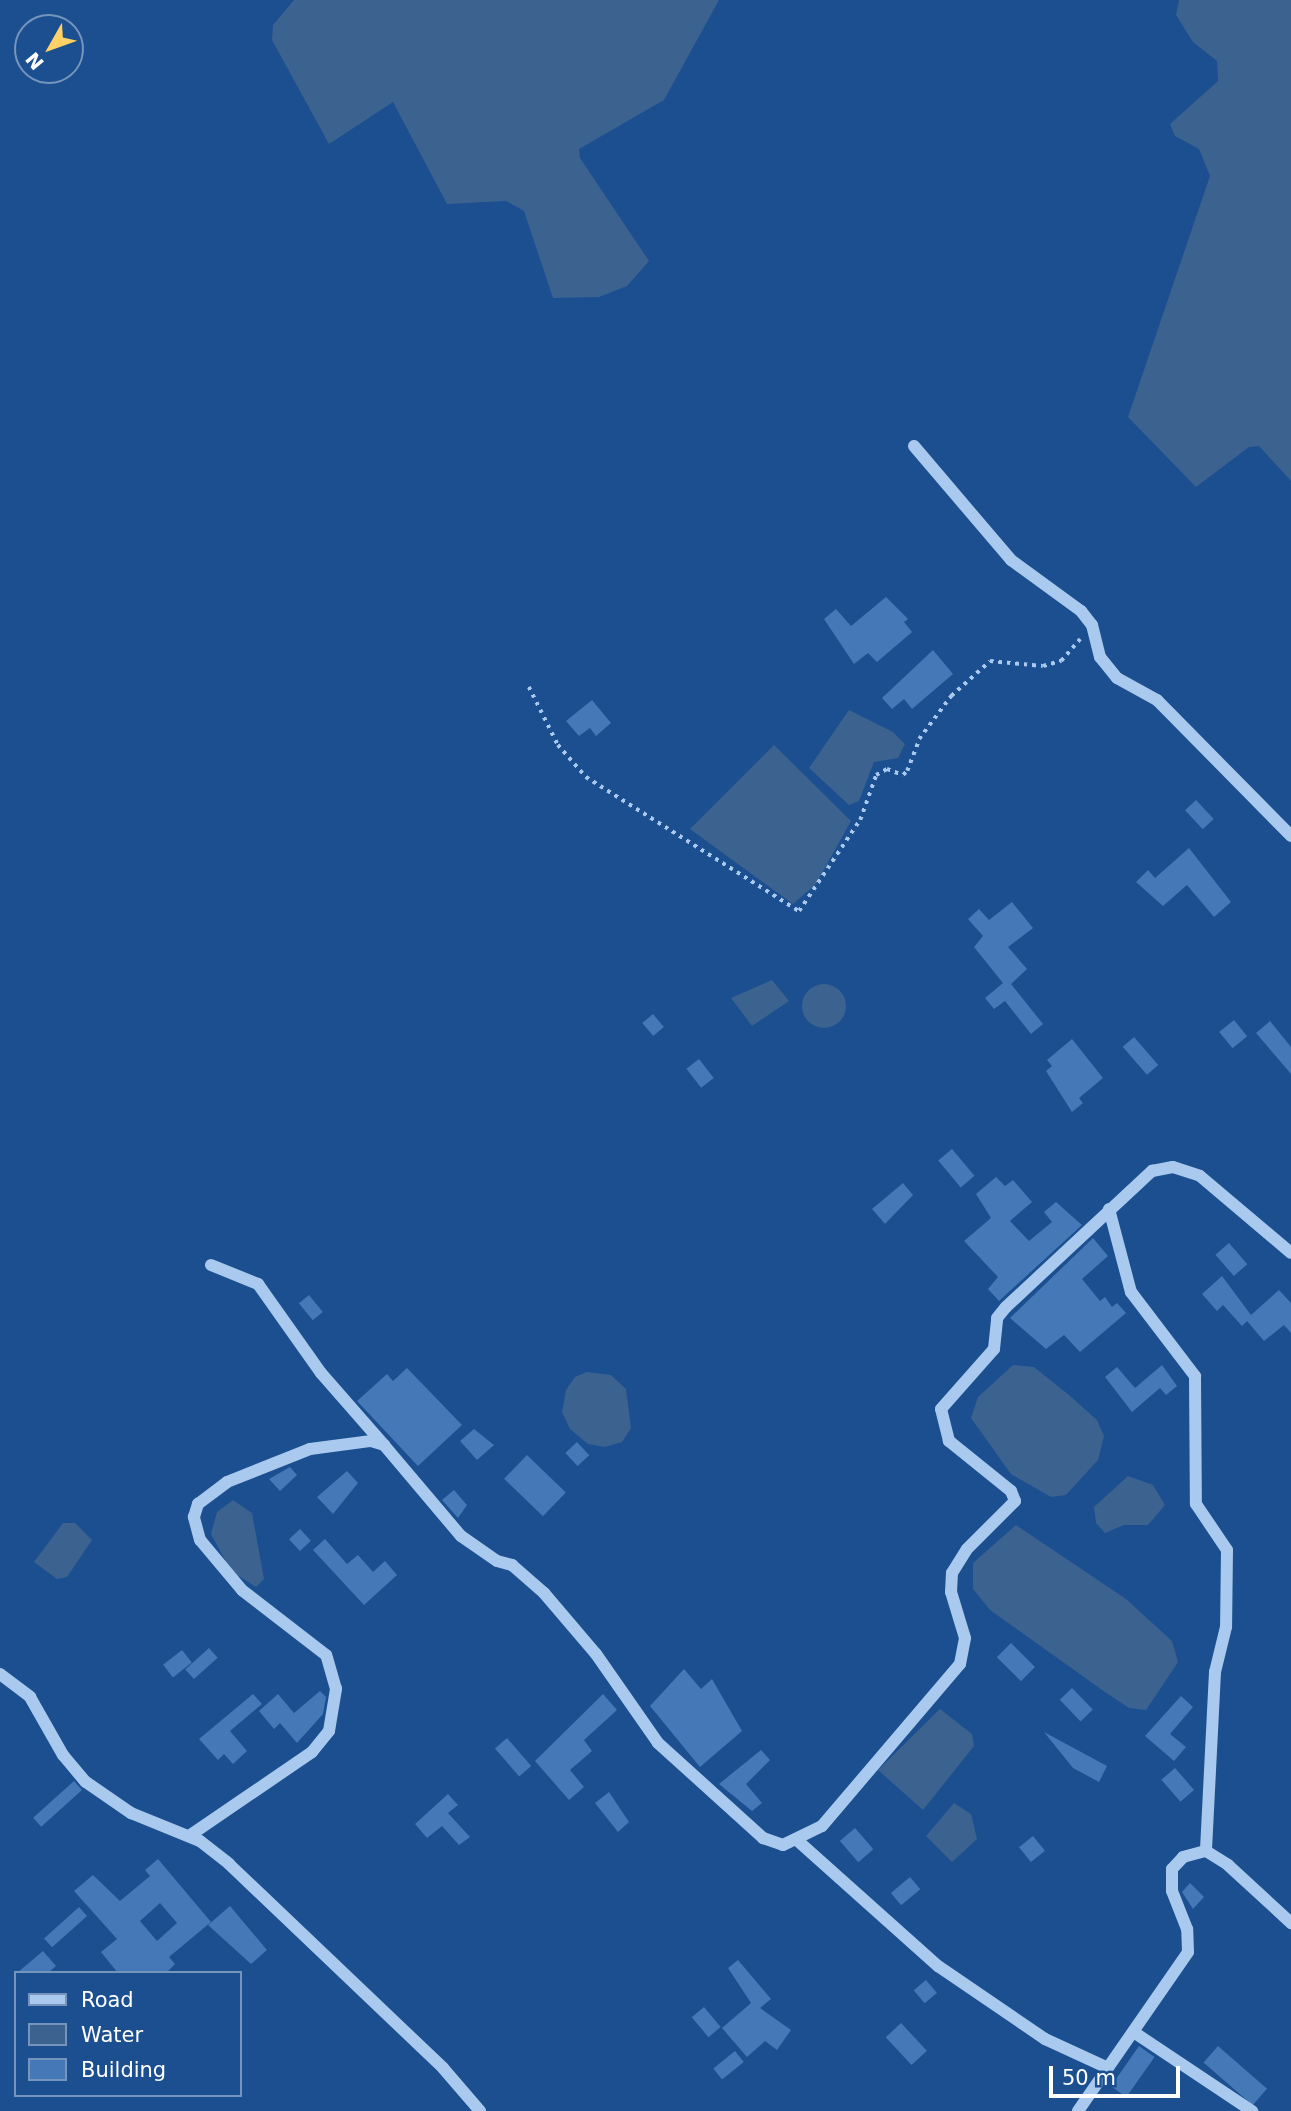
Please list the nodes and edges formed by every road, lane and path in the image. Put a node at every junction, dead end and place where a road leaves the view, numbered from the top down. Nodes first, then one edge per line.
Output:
1 (914, 446) dead end
2 (1092, 625) junction
3 (529, 687) dead end
4 (1291, 836) edge
5 (1109, 1209) junction
6 (1291, 1254) edge
7 (211, 1265) dead end
8 (384, 1445) junction
9 (0, 1674) edge
10 (189, 1836) junction
11 (798, 1841) junction
12 (1206, 1851) junction
13 (1291, 1923) edge
14 (1135, 2033) junction
15 (1106, 2067) junction
16 (480, 2111) edge
17 (1078, 2111) edge
18 (1252, 2111) edge

1 - 2 street
2 - 3 path
2 - 4 street
5 - 6 street
5 - 11 street
5 - 12 street
7 - 8 street
8 - 10 street
8 - 11 street
9 - 10 street
10 - 16 street
11 - 15 street
12 - 13 street
12 - 14 street
14 - 15 street
14 - 18 street
15 - 17 street

